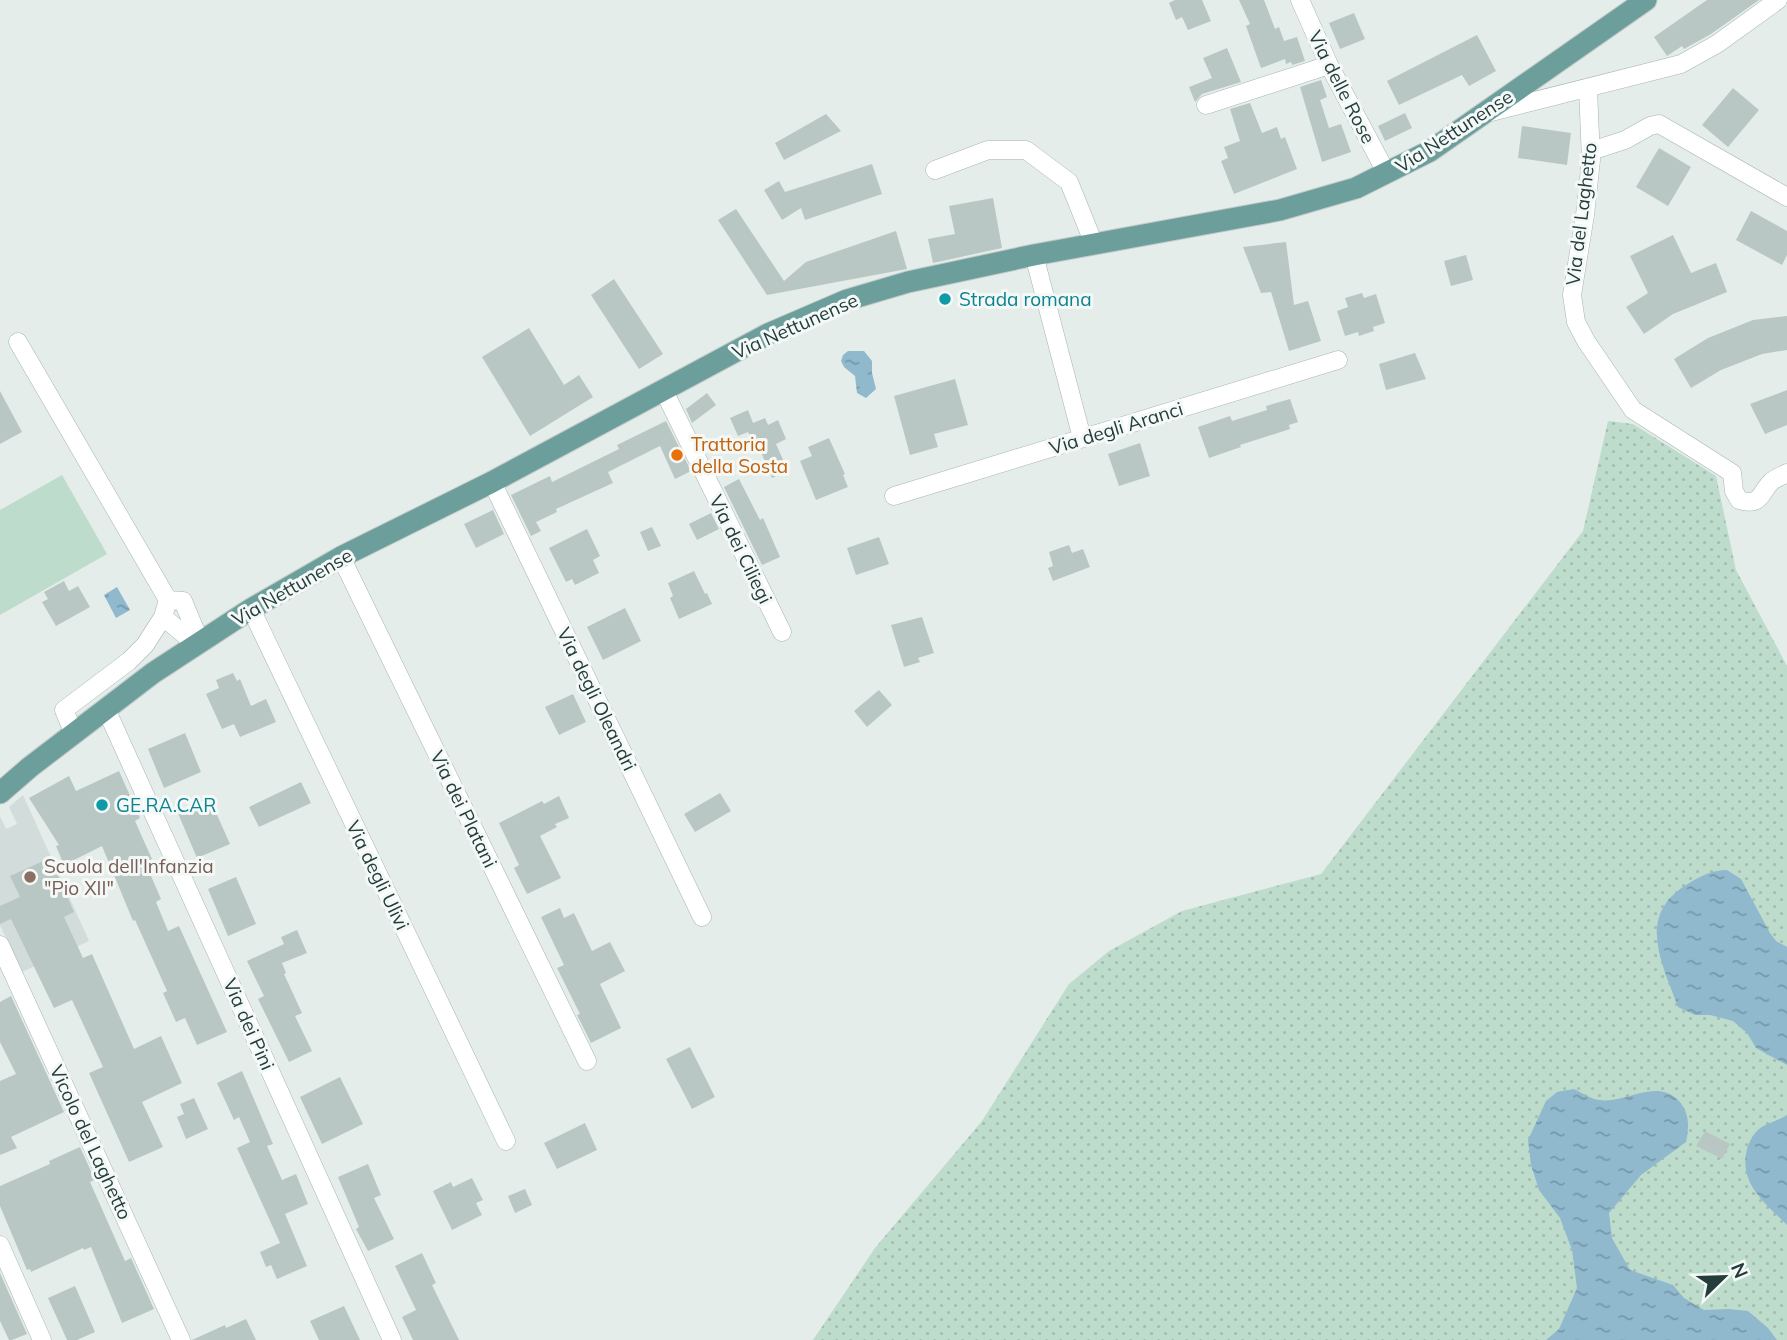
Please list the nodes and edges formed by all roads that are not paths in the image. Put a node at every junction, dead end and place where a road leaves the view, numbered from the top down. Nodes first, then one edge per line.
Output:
1 (1300, 0) edge
2 (1646, 0) edge
3 (1778, 0) edge
4 (1328, 65) junction
5 (1588, 88) junction
6 (1206, 105) dead end
7 (1484, 113) junction
8 (1591, 151) junction
9 (935, 170) dead end
10 (1387, 174) junction
11 (1787, 197) edge
12 (1094, 244) junction
13 (1034, 255) junction
14 (18, 342) dead end
15 (1338, 360) dead end
16 (664, 391) junction
17 (1082, 438) junction
18 (1787, 473) edge
19 (492, 481) junction
20 (894, 496) dead end
21 (341, 557) junction
22 (166, 608) junction
23 (251, 608) junction
24 (782, 632) dead end
25 (198, 643) junction
26 (106, 709) junction
27 (74, 734) junction
28 (0, 793) edge
29 (702, 917) dead end
30 (0, 945) edge
31 (587, 1061) dead end
32 (506, 1141) dead end
33 (0, 1245) edge
34 (42, 1340) edge
35 (181, 1340) edge
36 (392, 1340) edge

1 - 4 street, Via delle Rose
2 - 7 main road, Via Nettunense
3 - 5 street
4 - 6 street
4 - 10 street, Via delle Rose
5 - 7 street
5 - 8 street, Via del Laghetto
7 - 10 main road, Via Nettunense
8 - 11 street
8 - 18 street, Via del Laghetto
9 - 12 street
10 - 12 main road, Via Nettunense
12 - 13 main road, Via Nettunense
13 - 16 main road, Via Nettunense
13 - 17 street
14 - 22 street
15 - 17 street, Via degli Aranci
16 - 19 main road, Via Nettunense
16 - 24 street, Via dei Ciliegi
17 - 20 street, Via degli Aranci
19 - 21 main road, Via Nettunense
19 - 29 street, Via degli Oleandri
21 - 23 main road, Via Nettunense
21 - 31 street, Via dei Platani
22 - 25 street
22 - 25 street
22 - 27 street
23 - 25 main road, Via Nettunense
23 - 32 street, Via degli Ulivi
25 - 26 main road, Via Nettunense
26 - 27 main road, Via Nettunense
26 - 36 street, Via dei Pini
27 - 28 main road, Via Nettunense
30 - 35 street, Vicolo del Laghetto
33 - 34 street

